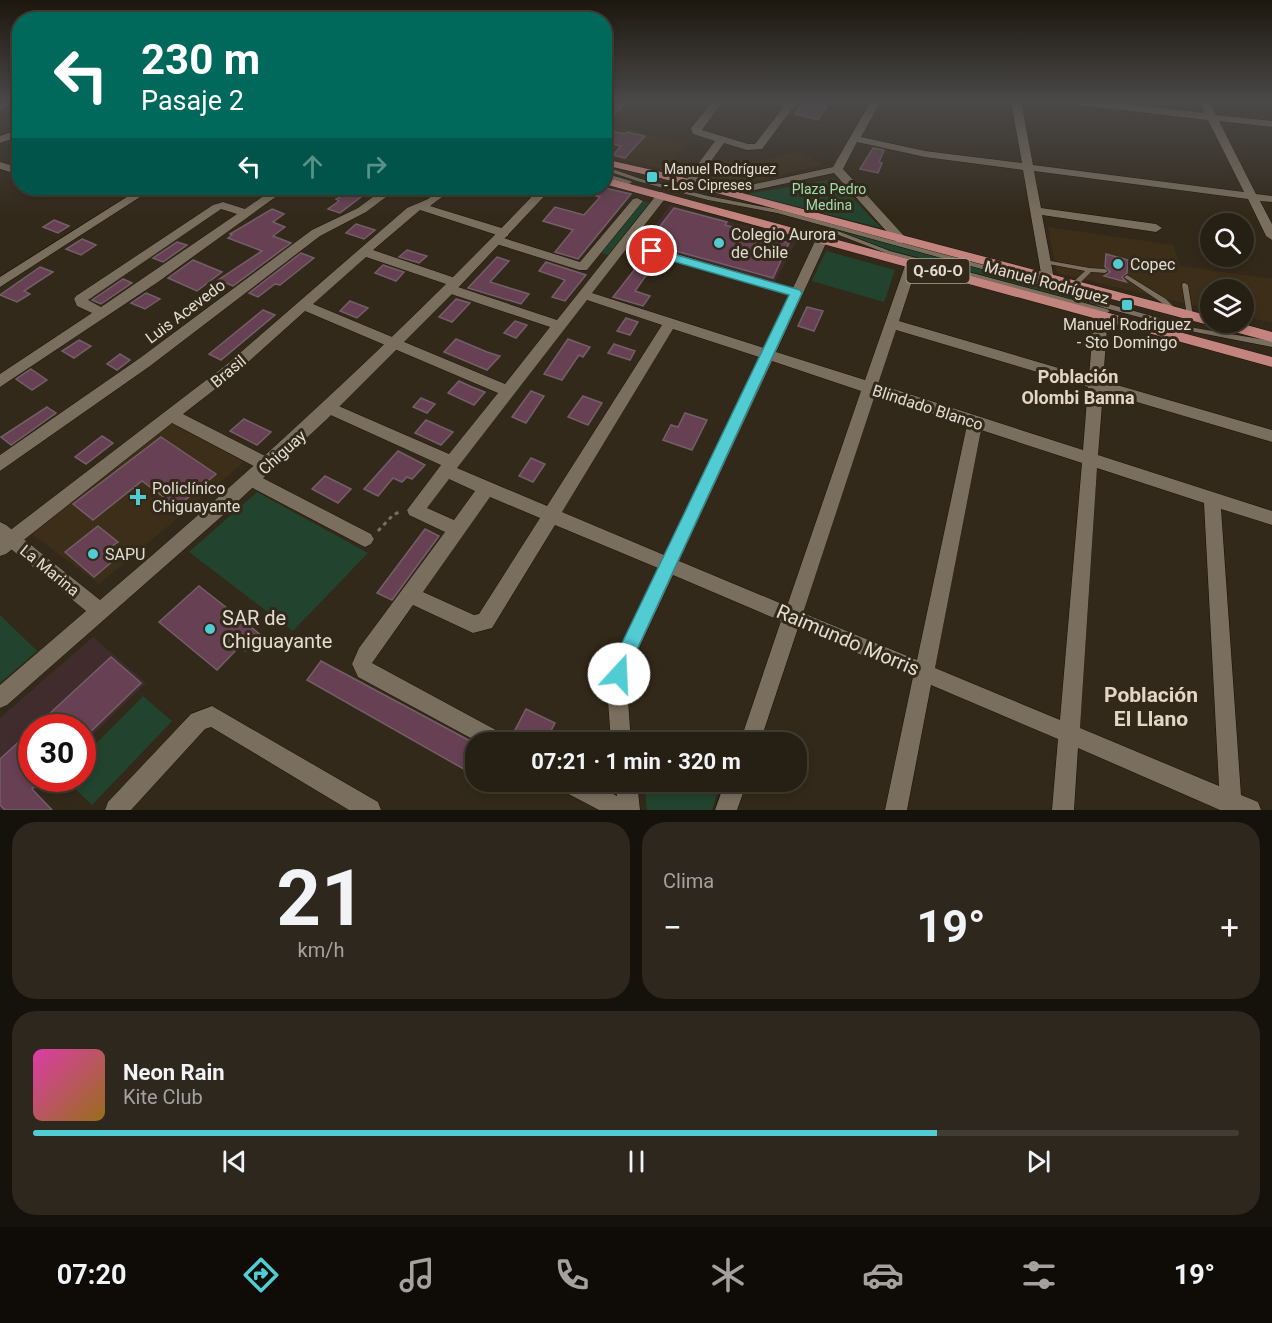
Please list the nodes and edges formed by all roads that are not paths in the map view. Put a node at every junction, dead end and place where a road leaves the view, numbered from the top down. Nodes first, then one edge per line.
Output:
1 (716, 139) edge
2 (765, 139) edge
3 (856, 139) joint
4 (1023, 139) edge
5 (1223, 139) edge
6 (721, 140) junction
7 (612, 164) edge
8 (1028, 167) junction
9 (837, 169) junction
10 (612, 171) edge
11 (612, 178) edge
12 (612, 182) edge
13 (690, 183) junction
14 (728, 193) junction
15 (137, 195) edge
16 (272, 195) edge
17 (382, 195) edge
18 (439, 195) edge
19 (539, 195) edge
20 (662, 195) junction
21 (1252, 197) junction
22 (1272, 199) edge
23 (637, 201) dead end
24 (419, 206) junction
25 (1036, 212) junction
26 (246, 213) junction
27 (1156, 228) dead end
28 (501, 236) junction
29 (1272, 236) edge
30 (822, 238) junction
31 (901, 240) junction
32 (625, 243) junction
33 (364, 252) junction
34 (1045, 262) junction
35 (912, 263) junction
36 (1090, 270) junction
37 (1105, 270) dead end
38 (1127, 277) dead end
39 (1048, 279) junction
40 (0, 283) edge
41 (1074, 285) junction
42 (1185, 285) dead end
43 (453, 286) junction
44 (796, 293) junction
45 (585, 295) junction
46 (305, 306) junction
47 (1175, 312) junction
48 (102, 313) junction
49 (1101, 315) junction
50 (1190, 316) junction
51 (1200, 318) edge
52 (670, 323) junction
53 (892, 324) junction
54 (561, 326) junction
55 (1254, 332) edge
56 (1272, 337) edge
57 (395, 345) junction
58 (1272, 346) edge
59 (767, 354) junction
60 (1272, 362) edge
61 (0, 381) edge
62 (1095, 384) junction
63 (872, 388) junction
64 (509, 392) junction
65 (329, 408) junction
66 (173, 416) junction
67 (975, 422) junction
68 (1272, 436) edge
69 (1089, 459) junction
70 (0, 464) edge
71 (267, 465) junction
72 (449, 467) junction
73 (251, 479) junction
74 (487, 488) junction
75 (1212, 498) junction
76 (552, 515) junction
77 (1272, 518) edge
78 (457, 530) junction
79 (4, 539) edge
80 (365, 539) road end
81 (669, 564) junction
82 (410, 595) junction
83 (100, 611) junction
84 (794, 617) junction
85 (924, 672) junction
86 (0, 698) edge
87 (480, 732) edge
88 (620, 732) edge
89 (754, 732) edge
90 (1069, 733) junction
91 (588, 792) edge
92 (627, 792) edge
93 (732, 792) edge
94 (1230, 806) edge
95 (122, 808) edge
96 (370, 810) edge
97 (621, 810) edge
98 (629, 810) edge
99 (726, 810) edge
100 (896, 810) edge
101 (1063, 810) edge
102 (1250, 810) edge

1 - 6 street
2 - 6 street
3 - 8 street
3 - 9 street
4 - 8 street
5 - 21 street
6 - 13 street
7 - 13 main road, Manuel Rodríguez / Q-60-O
8 - 21 street
8 - 25 street
9 - 14 street
9 - 31 street
10 - 58 lane
11 - 58 lane
12 - 20 main road, Manuel Rodríguez / Q-60-O
13 - 14 main road, Manuel Rodríguez / Q-60-O
14 - 31 main road, Manuel Rodríguez / Q-60-O
15 - 40 street
16 - 26 street
17 - 70 street, Luis Acevedo
18 - 24 street, Brasil
19 - 28 street, Chiguay
20 - 30 main road, Manuel Rodríguez / Q-60-O
20 - 32 street
21 - 22 street
21 - 29 street
23 - 28 street
24 - 28 street
24 - 33 street, Brasil
25 - 27 street
25 - 34 street
26 - 48 street
26 - 48 street
28 - 43 street, Chiguay
30 - 35 main road, Manuel Rodríguez / Q-60-O
30 - 44 street
31 - 39 main road, Manuel Rodríguez / Q-60-O
32 - 44 street
32 - 45 street
33 - 43 street
33 - 46 street, Brasil
34 - 36 lane
34 - 39 street
35 - 49 main road, Manuel Rodríguez / Q-60-O
35 - 53 street
36 - 37 lane
36 - 41 lane
38 - 47 lane
39 - 41 main road, Manuel Rodríguez / Q-60-O
41 - 47 main road, Manuel Rodríguez / Q-60-O
42 - 50 lane
43 - 54 street
43 - 57 street, Chiguay
44 - 59 street
45 - 52 street, Blindado Blanco
45 - 54 street
46 - 57 street
46 - 66 street, Brasil
47 - 50 main road, Manuel Rodríguez / Q-60-O
48 - 61 street
49 - 60 main road, Manuel Rodríguez / Q-60-O
49 - 62 street
50 - 51 main road, Manuel Rodríguez / Q-60-O
52 - 59 street, Blindado Blanco
52 - 76 street
53 - 62 street
53 - 63 street
54 - 64 street
55 - 56 main road
57 - 64 street
57 - 65 street, Chiguay
59 - 63 street, Blindado Blanco
59 - 81 street
62 - 68 street
62 - 69 street
63 - 67 street, Blindado Blanco
63 - 84 street
64 - 72 street
65 - 71 street, Chiguay
65 - 72 street, Raimundo Morris
66 - 71 street
66 - 79 street, Brasil
67 - 69 street, Blindado Blanco
67 - 85 street
69 - 75 street, Blindado Blanco
69 - 90 street
71 - 73 street, Chiguay
72 - 74 street, Raimundo Morris
72 - 78 street
73 - 80 street
73 - 83 street, Chiguay
74 - 76 street, Raimundo Morris
74 - 78 street
75 - 77 street, Blindado Blanco
75 - 94 street
76 - 81 street, Raimundo Morris
76 - 82 street
78 - 82 street
79 - 83 street, La Marina
81 - 84 street, Raimundo Morris
81 - 88 street
82 - 87 street
83 - 86 street, Chiguay
84 - 85 street, Raimundo Morris
84 - 89 street
85 - 90 street, Raimundo Morris
85 - 100 street
90 - 94 street, Raimundo Morris
90 - 101 street
91 - 97 street
92 - 98 street
93 - 99 street
94 - 102 street, Raimundo Morris
95 - 96 street

